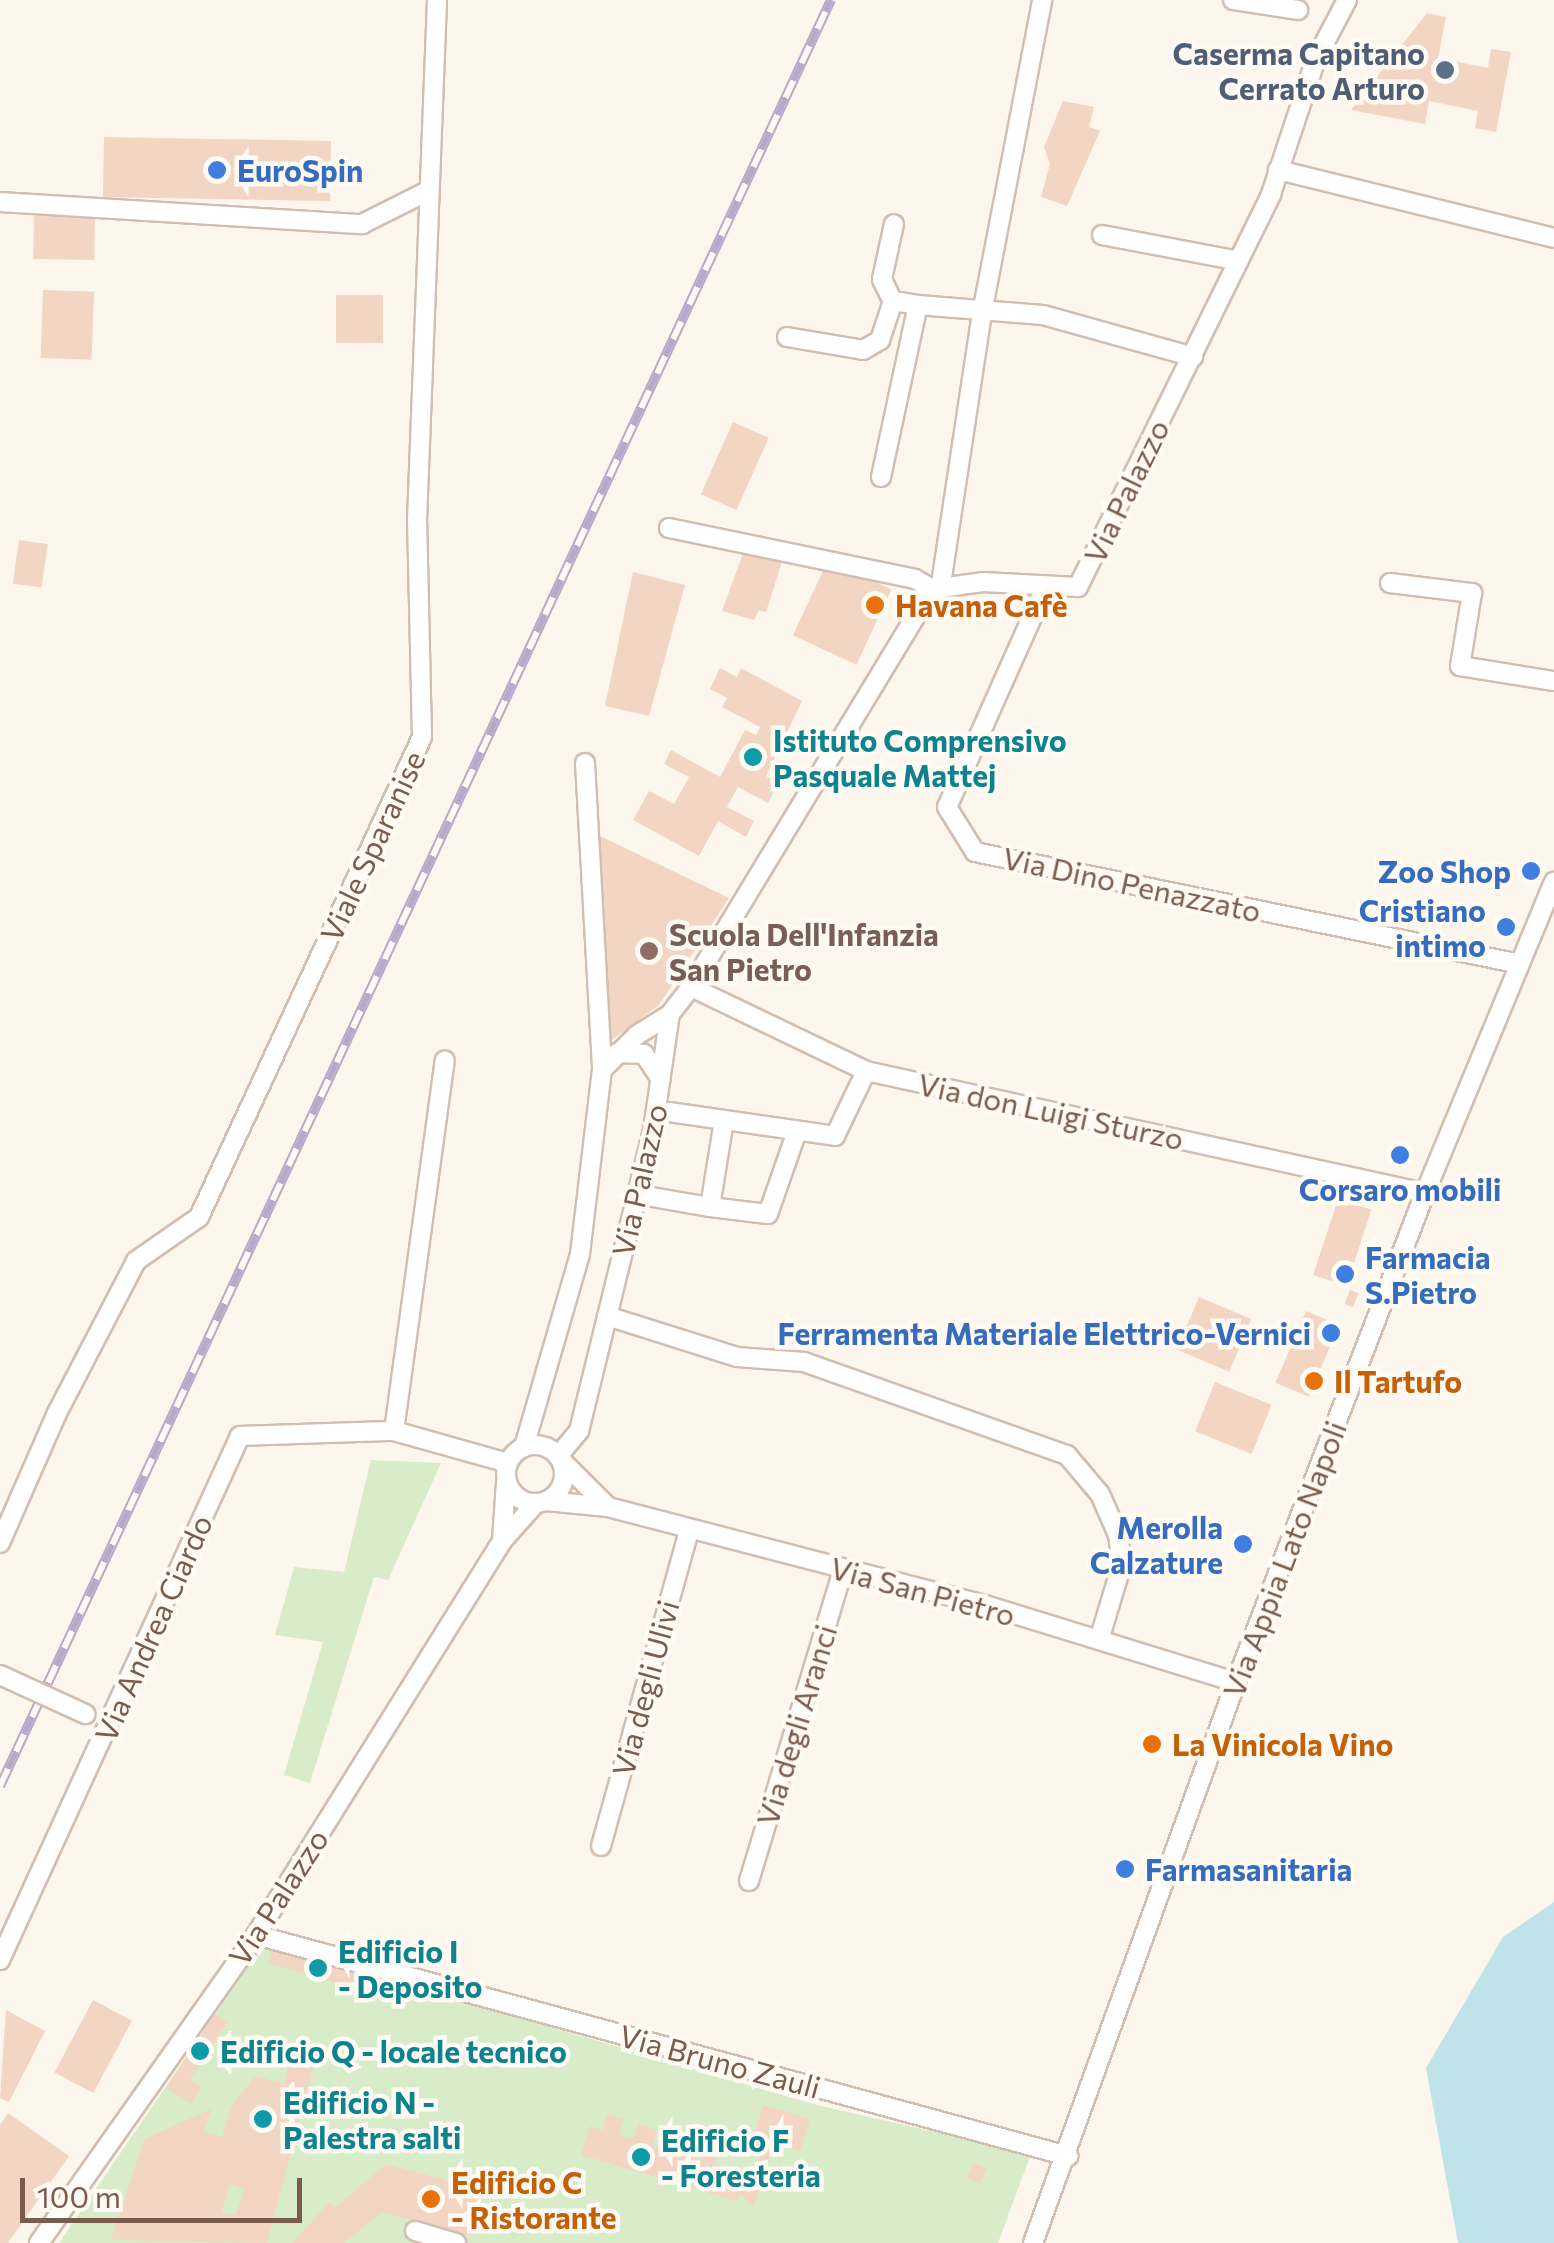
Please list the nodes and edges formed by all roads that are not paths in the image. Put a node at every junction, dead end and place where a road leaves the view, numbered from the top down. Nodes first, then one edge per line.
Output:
1 (437, 0) edge
2 (1042, 0) edge
3 (1234, 0) edge
4 (1347, 0) edge
5 (1298, 10) dead end
6 (1278, 170) junction
7 (428, 191) junction
8 (0, 202) edge
9 (894, 224) dead end
10 (1102, 235) dead end
11 (1554, 238) edge
12 (1239, 260) junction
13 (893, 302) junction
14 (918, 305) junction
15 (982, 313) junction
16 (787, 336) dead end
17 (1192, 357) junction
18 (882, 477) dead end
19 (669, 528) dead end
20 (1390, 583) dead end
21 (936, 586) junction
22 (1046, 586) junction
23 (1554, 681) edge
24 (584, 762) dead end
25 (1554, 882) edge
26 (1520, 964) junction
27 (692, 987) junction
28 (670, 1014) junction
29 (617, 1054) junction
30 (445, 1060) dead end
31 (602, 1070) junction
32 (866, 1071) junction
33 (662, 1079) junction
34 (669, 1112) dead end
35 (724, 1122) junction
36 (796, 1134) junction
37 (1425, 1192) junction
38 (652, 1196) dead end
39 (710, 1208) junction
40 (607, 1316) junction
41 (394, 1431) junction
42 (524, 1447) junction
43 (560, 1459) junction
44 (508, 1471) junction
45 (541, 1502) junction
46 (608, 1507) junction
47 (688, 1530) junction
48 (502, 1541) junction
49 (0, 1543) edge
50 (843, 1570) junction
51 (1099, 1640) junction
52 (0, 1675) edge
53 (1236, 1682) junction
54 (108, 1726) junction
55 (601, 1846) dead end
56 (749, 1881) dead end
57 (256, 1935) junction
58 (0, 1960) edge
59 (1068, 2156) junction
60 (415, 2231) dead end
61 (39, 2243) edge
62 (456, 2243) edge
63 (1033, 2243) edge

1 - 7 street, Viale Sparanise
2 - 15 street
3 - 5 street
4 - 6 street, Via Palazzo
6 - 11 street
6 - 12 street, Via Palazzo
7 - 8 street
7 - 49 street, Viale Sparanise
9 - 13 street
10 - 12 street
12 - 17 street, Via Palazzo
13 - 14 street
13 - 16 street
14 - 15 street
14 - 18 street
15 - 17 street
15 - 21 street
17 - 22 street, Via Palazzo
19 - 21 street, Via Palazzo
20 - 23 street
21 - 22 street, Via Palazzo
21 - 27 street
22 - 26 street, Via Dino Penazzato
24 - 31 street
25 - 26 street, Via Appia Lato Napoli
26 - 37 street, Via Appia Lato Napoli
27 - 28 street
27 - 32 street, Via don Luigi Sturzo
28 - 29 street
28 - 33 street, Via Palazzo
29 - 31 street
29 - 33 street
30 - 41 street
31 - 42 street
32 - 36 street
32 - 37 street, Via don Luigi Sturzo
33 - 40 street, Via Palazzo
34 - 35 street
35 - 36 street
35 - 39 street
36 - 39 street
37 - 53 street, Via Appia Lato Napoli
38 - 39 street
40 - 43 street, Via Palazzo
40 - 51 street
41 - 44 street, Via Andrea Ciardo
41 - 54 street, Via Andrea Ciardo
42 - 43 street
42 - 44 street
43 - 45 street
43 - 46 street, Via San Pietro
44 - 45 street
44 - 48 street, Via Palazzo
45 - 46 street, Via San Pietro
45 - 48 street, Via Palazzo
46 - 47 street, Via San Pietro
47 - 50 street, Via San Pietro
47 - 55 street, Via degli Ulivi
48 - 57 street, Via Palazzo
50 - 51 street, Via San Pietro
50 - 56 street, Via degli Aranci
51 - 53 street, Via San Pietro
52 - 54 street, bridge
53 - 59 street, Via Appia Lato Napoli
54 - 58 street, Via Andrea Ciardo
57 - 59 street, Via Bruno Zauli
57 - 61 street, Via Palazzo
59 - 63 street, Via Appia Lato Napoli
60 - 62 street

